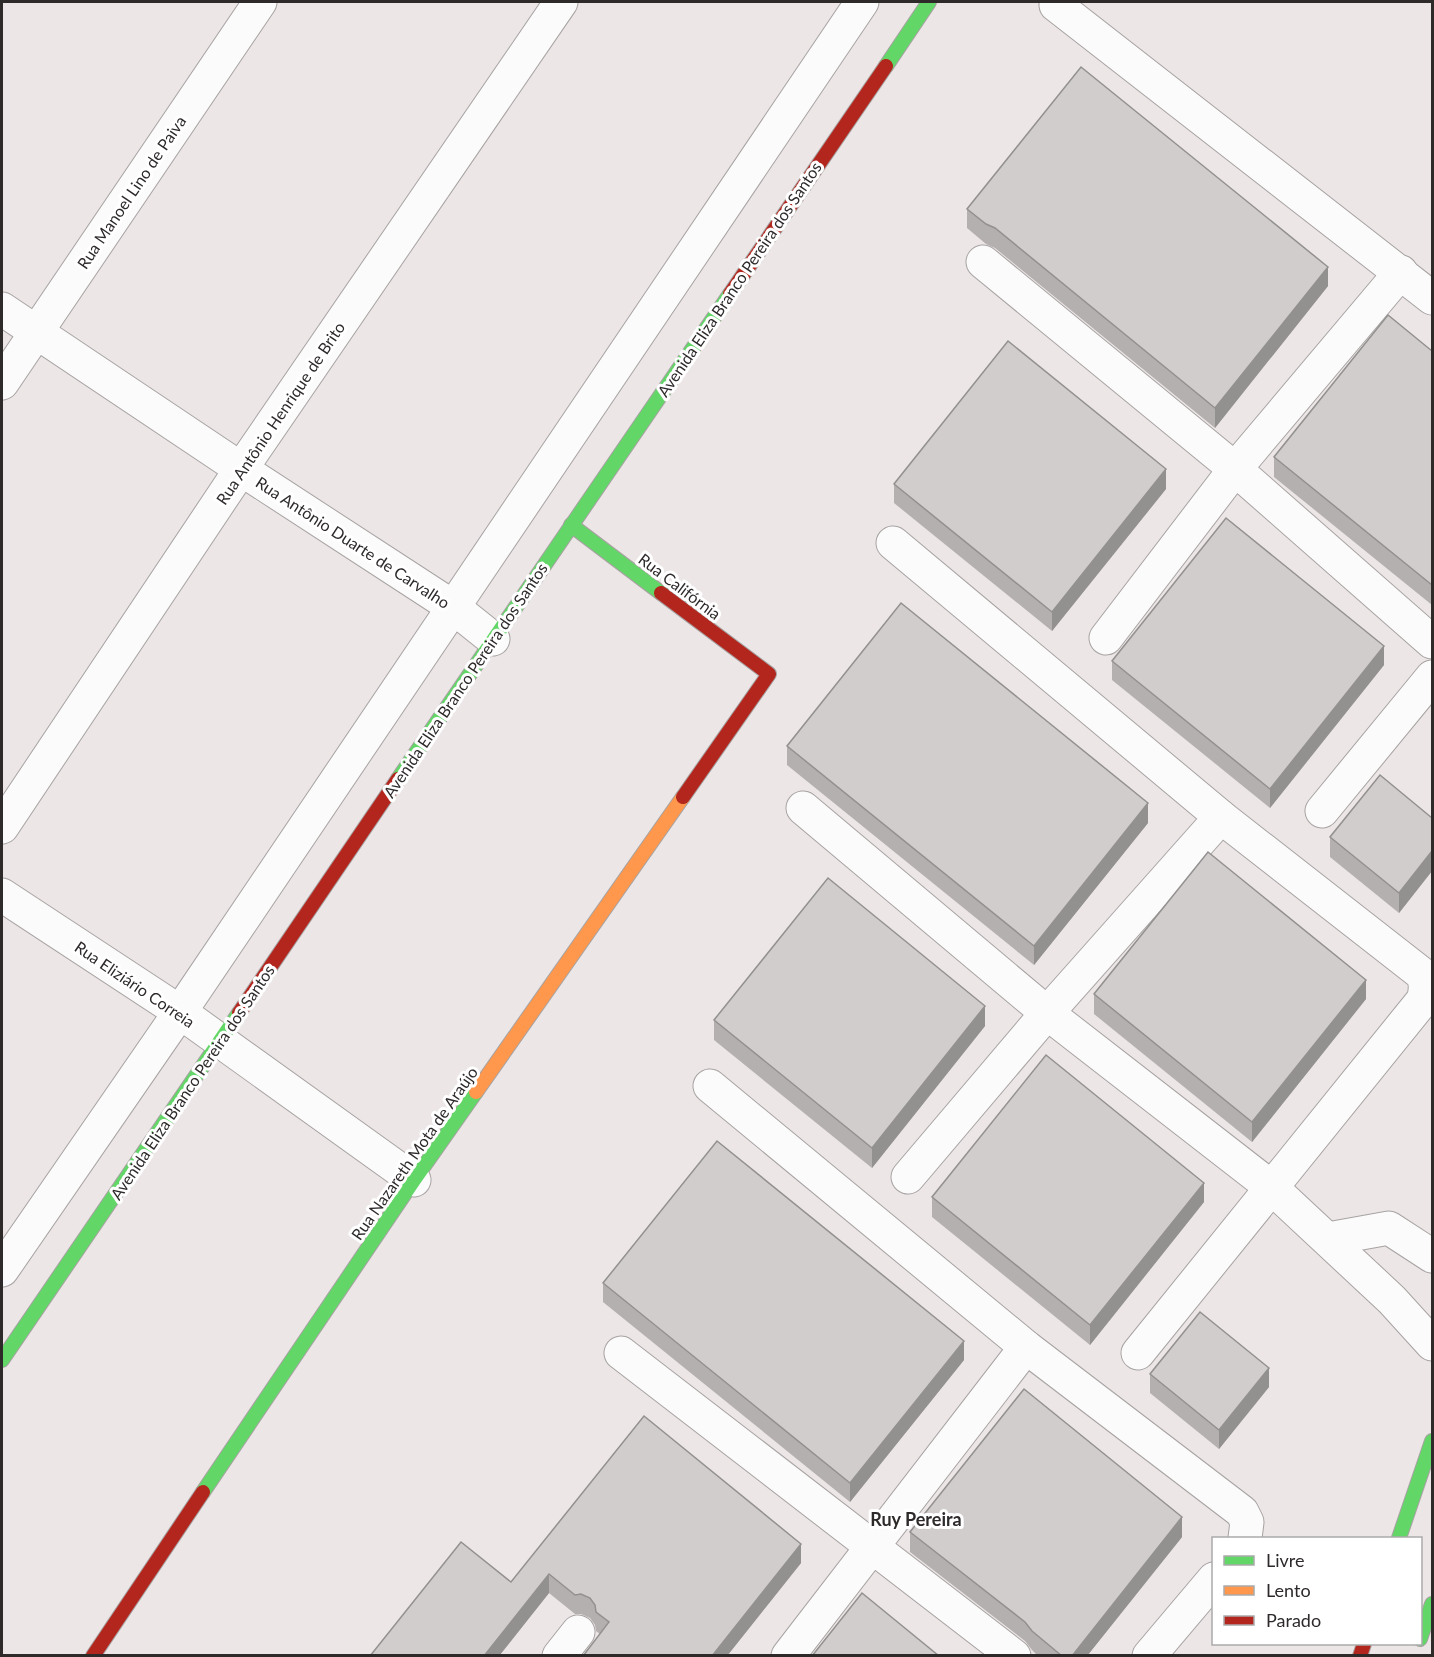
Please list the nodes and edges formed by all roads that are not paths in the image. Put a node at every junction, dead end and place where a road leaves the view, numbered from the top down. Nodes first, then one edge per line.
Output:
1 (260, 2) edge
2 (561, 2) edge
3 (862, 2) edge
4 (929, 2) edge
5 (1056, 5) dead end
6 (983, 262) dead end
7 (1401, 272) junction
8 (1432, 298) edge
9 (2, 309) edge
10 (36, 332) junction
11 (2, 383) edge
12 (1235, 469) junction
13 (241, 470) junction
14 (571, 525) junction
15 (893, 543) dead end
16 (453, 607) junction
17 (1106, 638) dead end
18 (493, 639) junction
19 (1432, 642) edge
20 (769, 674) joint
21 (1432, 677) edge
22 (802, 808) dead end
23 (1322, 811) dead end
24 (1221, 817) junction
25 (2, 827) edge
26 (2, 895) edge
27 (180, 1012) junction
28 (1047, 1013) junction
29 (219, 1042) junction
30 (710, 1086) dead end
31 (908, 1177) dead end
32 (414, 1180) junction
33 (1271, 1186) junction
34 (1328, 1239) junction
35 (1432, 1256) edge
36 (2, 1270) edge
37 (1432, 1344) edge
38 (1026, 1347) junction
39 (621, 1353) dead end
40 (1138, 1353) dead end
41 (2, 1360) edge
42 (1432, 1441) edge
43 (1245, 1537) edge
44 (1400, 1537) edge
45 (873, 1548) junction
46 (1212, 1581) edge
47 (1432, 1604) edge
48 (1422, 1630) edge
49 (1416, 1645) edge
50 (1432, 1649) edge
51 (93, 1656) edge
52 (788, 1656) edge
53 (1014, 1656) edge
54 (1149, 1656) edge

1 - 10 street, Rua Manoel Lino de Paiva
2 - 13 street, Rua Antônio Henrique de Brito
3 - 16 street
4 - 14 street, Avenida Eliza Branco Pereira dos Santos
5 - 7 street
6 - 12 street
7 - 8 street
7 - 12 street
9 - 10 street, Rua Antônio Duarte de Carvalho
10 - 11 street, Rua Manoel Lino de Paiva
10 - 13 street, Rua Antônio Duarte de Carvalho
12 - 17 street
12 - 19 street
13 - 16 street, Rua Antônio Duarte de Carvalho
13 - 25 street, Rua Antônio Henrique de Brito
14 - 18 street, Avenida Eliza Branco Pereira dos Santos
14 - 20 street, Rua Califórnia
15 - 24 street
16 - 18 street, Rua Antônio Duarte de Carvalho
16 - 27 street
18 - 29 street, Avenida Eliza Branco Pereira dos Santos
20 - 32 street, Rua Nazareth Mota de Araújo
21 - 23 street
22 - 28 street
24 - 28 street
24 - 33 street
26 - 27 street, Rua Eliziário Correia
27 - 29 street, Rua Eliziário Correia
27 - 36 street
28 - 31 street
28 - 33 street
29 - 32 street, Rua Eliziário Correia
29 - 41 street, Avenida Eliza Branco Pereira dos Santos
30 - 38 street
32 - 51 street, Rua Nazareth Mota de Araújo
33 - 34 street
33 - 40 street
34 - 35 street
34 - 37 street
38 - 43 street
38 - 45 street
39 - 45 street
42 - 44 street
45 - 52 street
45 - 53 street
46 - 54 street
47 - 48 street
49 - 50 street

